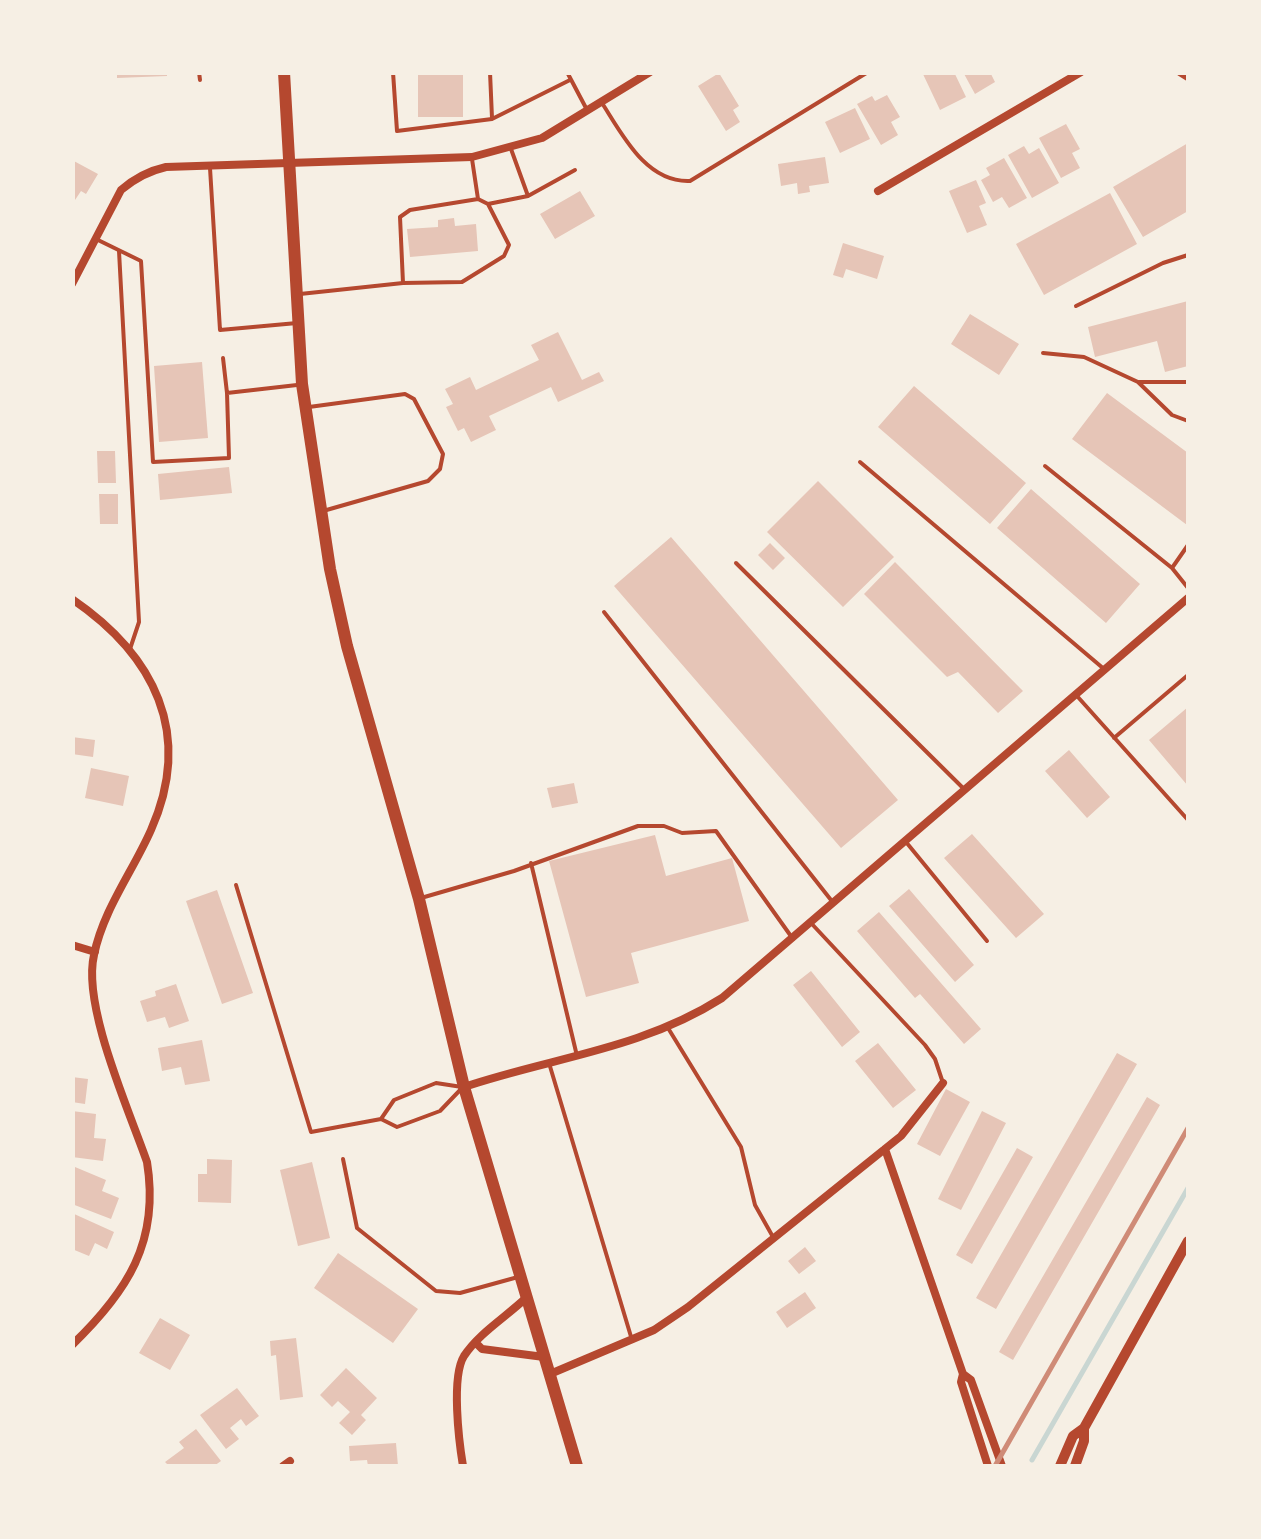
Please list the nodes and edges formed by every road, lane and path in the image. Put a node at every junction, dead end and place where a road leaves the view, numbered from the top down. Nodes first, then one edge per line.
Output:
1 (199, 72) edge
2 (284, 72) edge
3 (393, 72) edge
4 (490, 72) edge
5 (567, 72) edge
6 (650, 72) edge
7 (868, 72) edge
8 (1082, 72) edge
9 (1180, 72) edge
10 (1188, 77) edge
11 (200, 80) dead end
12 (570, 80) junction
13 (602, 102) junction
14 (588, 111) junction
15 (492, 118) junction
16 (510, 148) junction
17 (472, 157) junction
18 (288, 163) junction
19 (210, 166) junction
20 (575, 170) dead end
21 (878, 192) dead end
22 (528, 196) junction
23 (478, 199) junction
24 (488, 204) junction
25 (96, 239) junction
26 (120, 251) junction
27 (1188, 254) edge
28 (72, 284) edge
29 (402, 284) junction
30 (295, 295) junction
31 (1076, 306) dead end
32 (297, 323) junction
33 (1043, 353) dead end
34 (224, 358) dead end
35 (1138, 382) junction
36 (1188, 382) edge
37 (302, 384) junction
38 (227, 393) junction
39 (304, 408) junction
40 (1188, 421) edge
41 (860, 462) dead end
42 (1045, 466) dead end
43 (321, 512) junction
44 (1188, 545) edge
45 (736, 564) dead end
46 (1172, 568) junction
47 (1188, 588) edge
48 (1188, 598) edge
49 (72, 600) edge
50 (604, 612) dead end
51 (130, 650) junction
52 (1106, 671) junction
53 (1188, 675) edge
54 (1077, 696) junction
55 (1114, 738) junction
56 (966, 791) junction
57 (1188, 820) edge
58 (906, 842) junction
59 (532, 863) junction
60 (236, 884) dead end
61 (419, 899) junction
62 (834, 904) junction
63 (811, 923) junction
64 (793, 939) junction
65 (987, 941) dead end
66 (72, 944) edge
67 (95, 952) junction
68 (668, 1028) junction
69 (577, 1056) junction
70 (549, 1063) junction
71 (943, 1083) joint
72 (464, 1087) junction
73 (381, 1119) junction
74 (884, 1150) junction
75 (344, 1160) dead end
76 (772, 1237) junction
77 (1188, 1240) edge
78 (520, 1276) junction
79 (527, 1298) junction
80 (628, 1342) junction
81 (477, 1344) junction
82 (72, 1345) edge
83 (544, 1356) junction
84 (550, 1374) junction
85 (963, 1374) junction
86 (1084, 1428) junction
87 (463, 1466) edge
88 (576, 1466) edge
89 (988, 1466) edge
90 (1002, 1466) edge
91 (1060, 1466) edge
92 (1075, 1466) edge

1 - 11 lane
2 - 18 main road
3 - 15 lane
4 - 15 lane
5 - 12 lane
6 - 13 street
7 - 13 lane
8 - 21 street
9 - 10 street
12 - 14 lane
12 - 15 lane
13 - 14 street
14 - 16 street
16 - 17 street
16 - 22 lane
17 - 18 street
17 - 23 lane
18 - 19 street
18 - 30 main road
19 - 25 street
19 - 32 lane
20 - 22 lane
22 - 24 lane
23 - 24 lane
23 - 29 lane
24 - 29 lane
25 - 26 lane
25 - 28 street
26 - 38 lane
26 - 51 lane
27 - 31 lane
29 - 30 lane
30 - 32 main road
32 - 37 main road
33 - 35 lane
34 - 38 lane
35 - 36 lane
35 - 40 lane
37 - 38 lane
37 - 39 main road
39 - 43 main road
39 - 43 lane
41 - 52 lane
42 - 46 lane
43 - 61 main road
44 - 46 lane
45 - 56 lane
46 - 47 lane
48 - 52 street
49 - 51 street
50 - 62 lane
51 - 67 street
52 - 54 street
53 - 55 lane
54 - 55 lane
54 - 56 street
55 - 57 lane
56 - 58 street
58 - 62 street
58 - 65 lane
59 - 61 lane
59 - 64 lane
59 - 69 lane
60 - 73 lane
61 - 72 main road
62 - 63 street
63 - 64 street
63 - 71 lane
64 - 68 street
66 - 67 street
67 - 82 street
68 - 69 street
68 - 76 lane
69 - 70 street
70 - 72 street
70 - 80 lane
71 - 74 street
72 - 73 lane
72 - 73 lane
72 - 78 main road
74 - 76 street
74 - 85 street
75 - 78 lane
76 - 80 street
77 - 86 street
78 - 79 main road
79 - 81 street
79 - 83 main road
80 - 84 street
81 - 83 street
81 - 87 street
83 - 84 main road
84 - 88 main road
85 - 89 street
85 - 90 street
86 - 91 street
86 - 92 street

